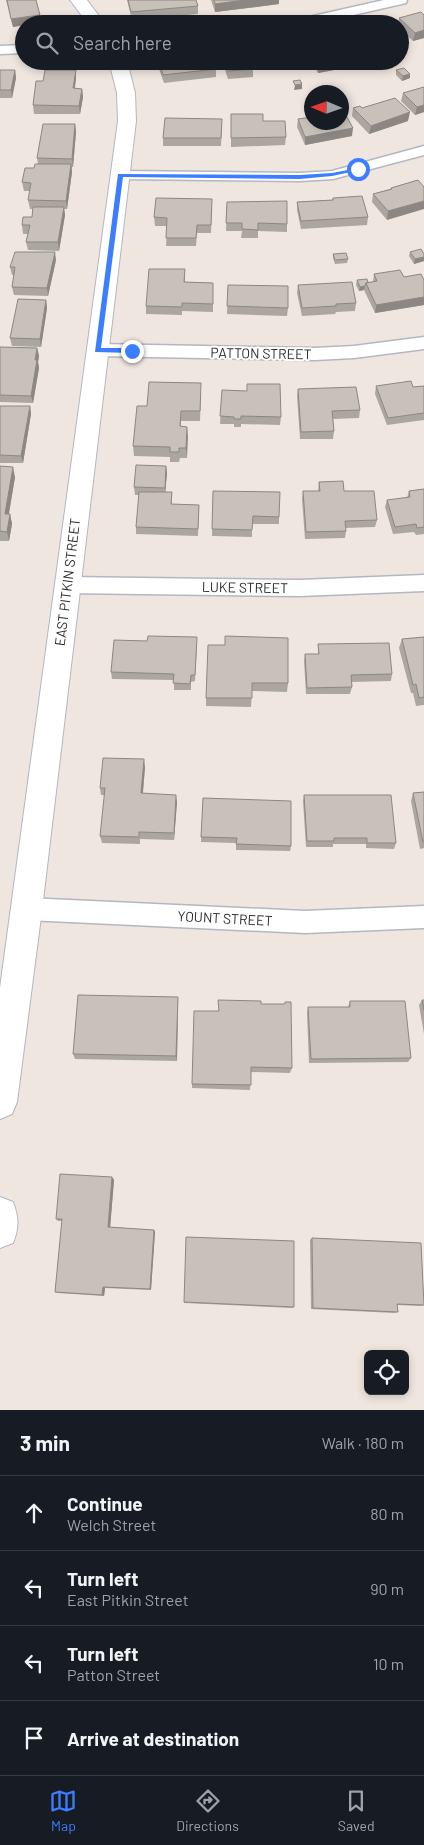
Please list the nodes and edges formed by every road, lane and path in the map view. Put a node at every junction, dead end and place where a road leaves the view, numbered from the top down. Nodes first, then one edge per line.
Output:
1 (78, 0) edge
2 (401, 0) edge
3 (90, 15) edge
4 (335, 15) edge
5 (15, 49) edge
6 (0, 50) edge
7 (120, 70) edge
8 (424, 150) edge
9 (120, 175) junction
10 (424, 343) edge
11 (97, 350) junction
12 (424, 583) edge
13 (66, 585) junction
14 (27, 909) junction
15 (424, 917) edge
16 (0, 1102) edge
17 (0, 1214) edge
18 (0, 1230) edge

1 - 3 street
2 - 4 street
5 - 6 street
7 - 9 street, EAST PITKIN STREET
8 - 9 street
9 - 11 street, EAST PITKIN STREET
10 - 11 street, PATTON STREET
11 - 13 street, EAST PITKIN STREET
12 - 13 street, LUKE STREET
13 - 14 street, EAST PITKIN STREET
14 - 15 street, YOUNT STREET
14 - 16 street, EAST PITKIN STREET
17 - 18 street

